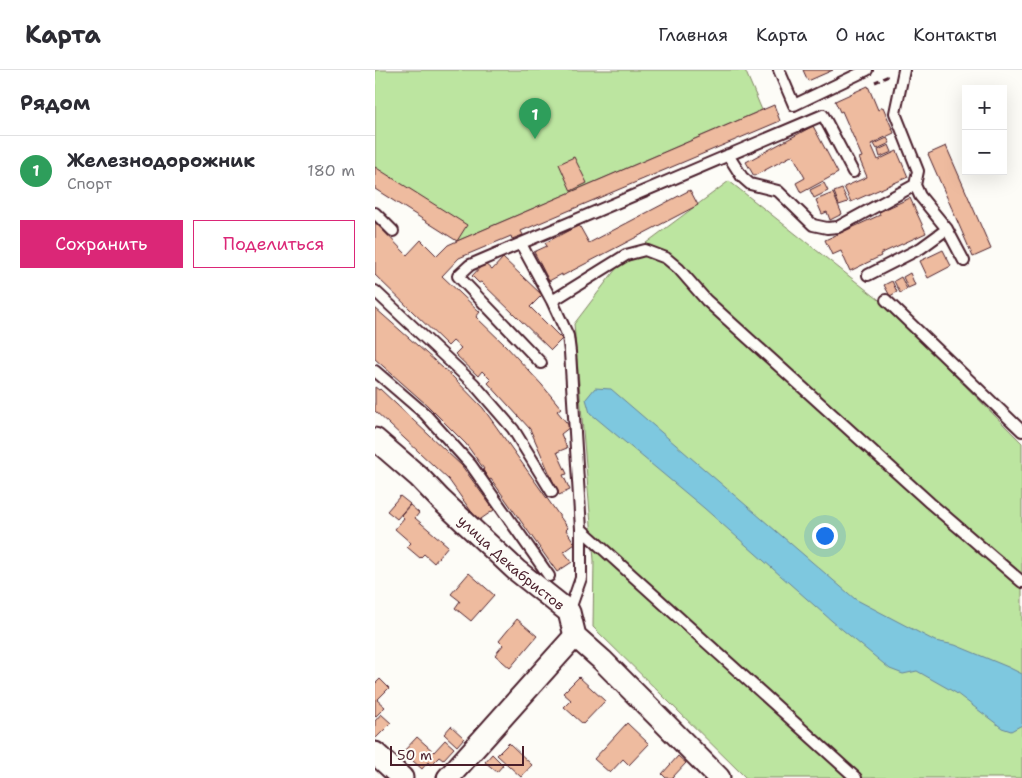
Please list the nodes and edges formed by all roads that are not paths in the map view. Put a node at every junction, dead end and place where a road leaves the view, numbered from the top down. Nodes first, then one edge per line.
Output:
1 (779, 70) edge
2 (867, 70) edge
3 (904, 70) edge
4 (728, 155) junction
5 (853, 172) dead end
6 (915, 185) junction
7 (375, 213) edge
8 (947, 229) junction
9 (393, 231) dead end
10 (521, 244) junction
11 (964, 261) dead end
12 (868, 275) dead end
13 (375, 292) edge
14 (886, 300) dead end
15 (552, 301) junction
16 (541, 363) dead end
17 (375, 371) edge
18 (1022, 431) edge
19 (375, 439) edge
20 (552, 492) dead end
21 (581, 529) junction
22 (549, 576) dead end
23 (1022, 582) edge
24 (569, 612) junction
25 (575, 636) junction
26 (375, 753) edge
27 (402, 778) edge
28 (448, 778) edge
29 (719, 778) edge
30 (857, 778) edge

1 - 2 lane
3 - 6 lane
4 - 5 lane
4 - 6 lane
4 - 10 lane
6 - 8 lane
7 - 9 lane
8 - 11 lane
8 - 12 lane
10 - 15 lane
10 - 16 lane
13 - 20 lane
14 - 18 lane
15 - 21 lane
15 - 23 lane
17 - 22 lane
19 - 24 street, улица Декабристов
21 - 24 lane
21 - 30 lane
24 - 25 street, улица Декабристов
25 - 28 street
25 - 29 street
26 - 27 street

